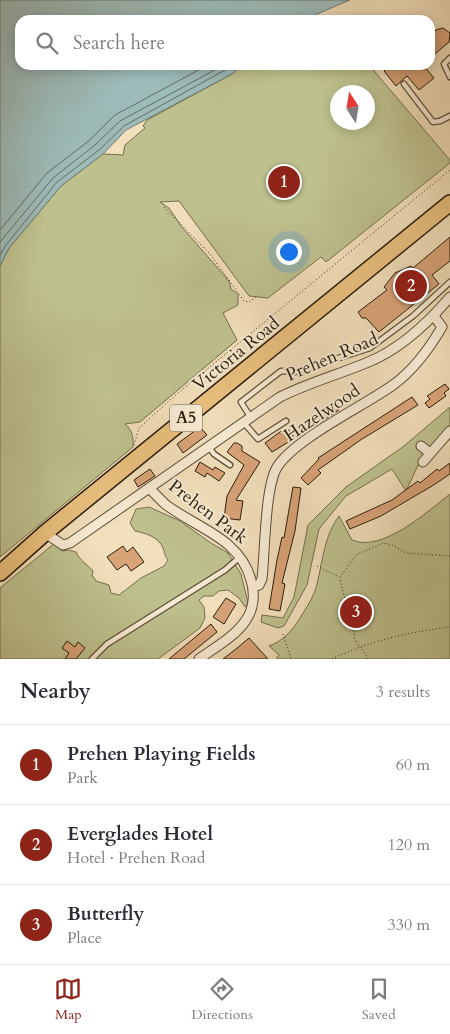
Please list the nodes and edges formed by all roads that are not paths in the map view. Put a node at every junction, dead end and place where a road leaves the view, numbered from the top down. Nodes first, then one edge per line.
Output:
1 (450, 58) edge
2 (450, 78) edge
3 (404, 84) dead end
4 (450, 116) edge
5 (450, 203) edge
6 (450, 282) edge
7 (450, 298) edge
8 (434, 316) junction
9 (248, 420) junction
10 (286, 420) dead end
11 (450, 431) edge
12 (421, 446) dead end
13 (209, 447) junction
14 (430, 453) junction
15 (423, 462) dead end
16 (230, 465) dead end
17 (149, 488) junction
18 (45, 533) junction
19 (241, 556) junction
20 (0, 573) edge
21 (253, 587) junction
22 (92, 659) edge
23 (199, 659) edge

1 - 2 lane
3 - 4 lane
5 - 18 highway, Victoria Road / A5
6 - 9 lane
7 - 8 street, Prehen Road
8 - 9 street, Prehen Road
8 - 21 street, Hazelwood
9 - 10 lane
9 - 13 street, Prehen Road
11 - 14 street
12 - 14 street
13 - 16 lane
13 - 17 street, Prehen Road
14 - 15 street
17 - 18 street, Prehen Road
17 - 19 street, Prehen Park
18 - 20 highway, Victoria Road / A5
19 - 21 street, Prehen Park
19 - 22 lane
21 - 23 street, Prehen Park

